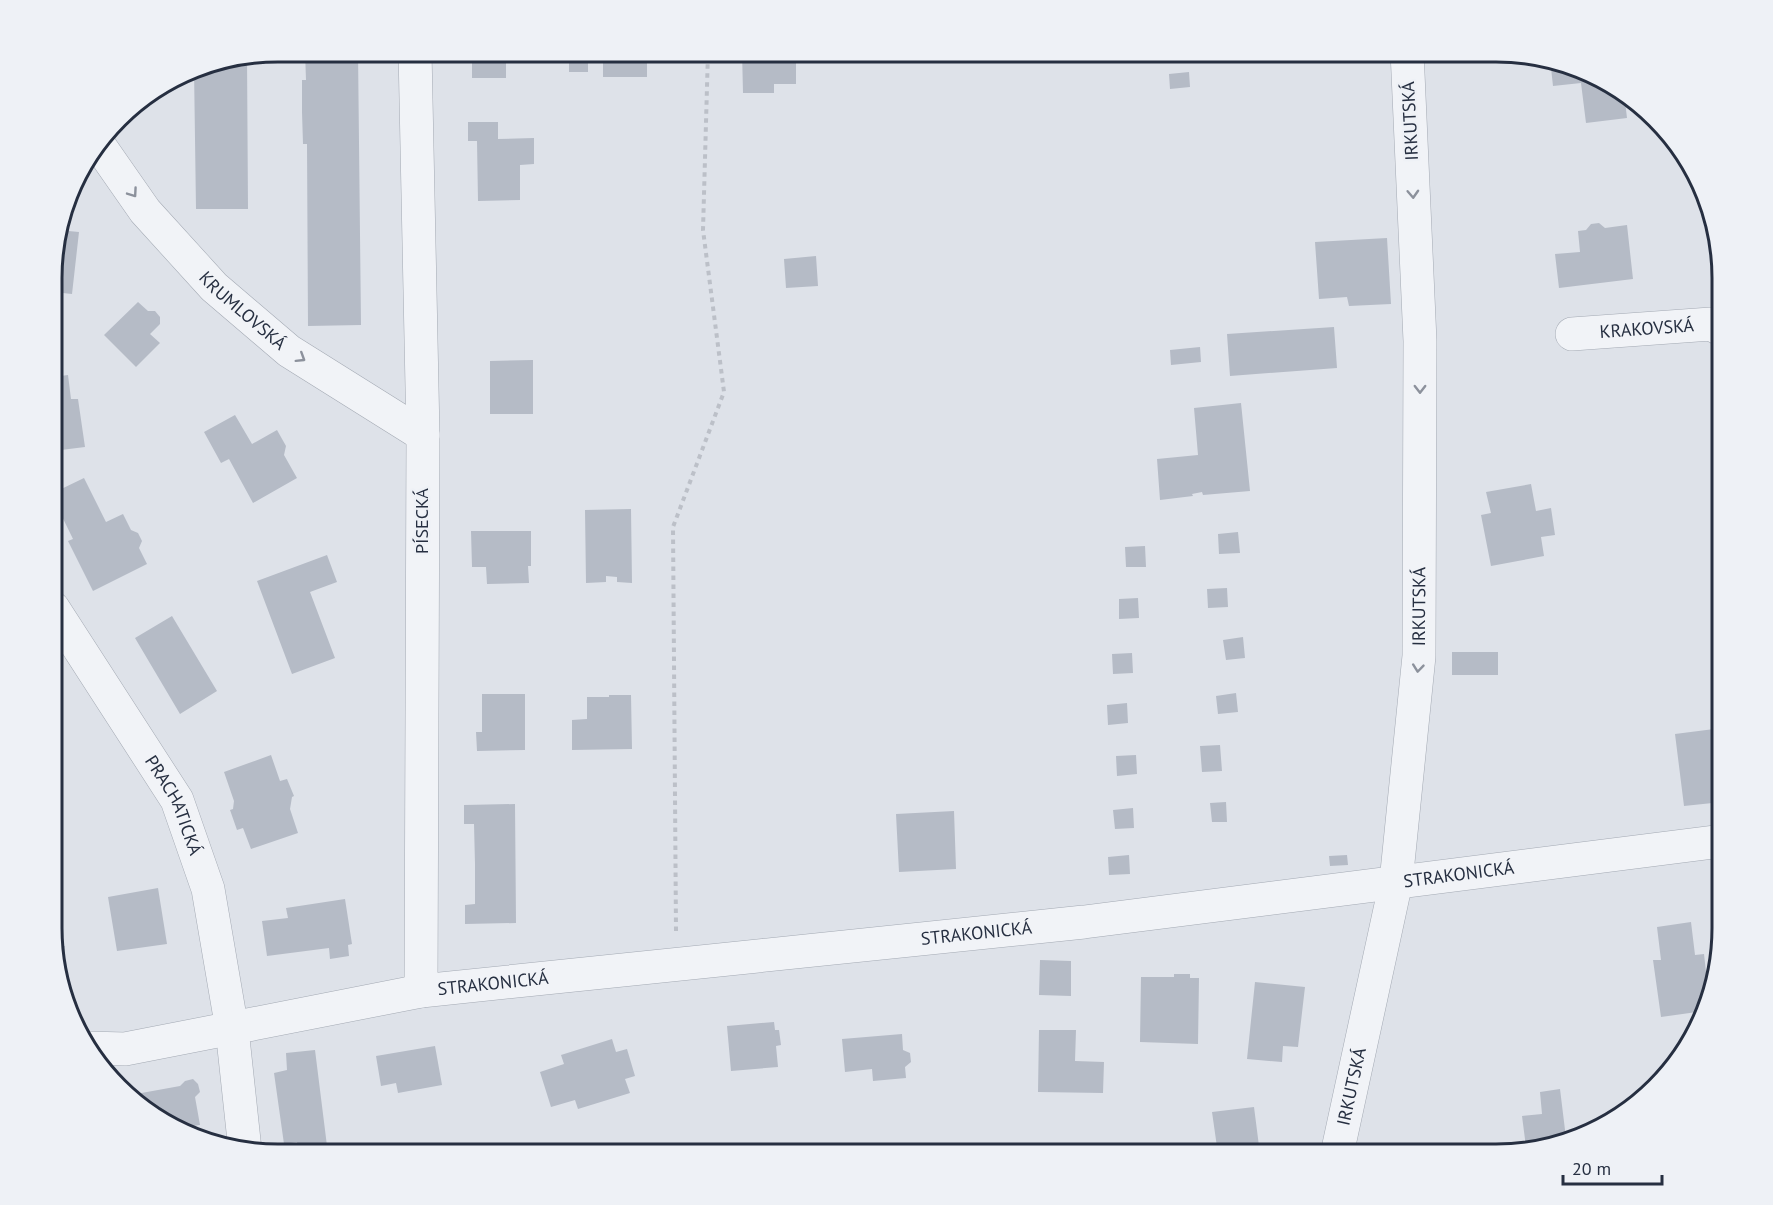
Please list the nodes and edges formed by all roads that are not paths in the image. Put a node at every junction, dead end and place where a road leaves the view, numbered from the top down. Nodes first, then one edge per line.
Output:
1 (415, 62) edge
2 (1407, 62) edge
3 (103, 151) edge
4 (1712, 324) edge
5 (1572, 334) dead end
6 (423, 435) junction
7 (62, 622) edge
8 (1712, 842) edge
9 (1395, 882) junction
10 (421, 992) junction
11 (232, 1029) junction
12 (99, 1048) edge
13 (243, 1141) edge
14 (1339, 1144) edge

1 - 6 street, PÍSECKÁ
2 -> 9 street, IRKUTSKÁ
3 -> 6 street, KRUMLOVSKÁ
4 - 5 street, KRAKOVSKÁ
6 - 10 street, PÍSECKÁ
7 - 11 street, PRACHATICKÁ
8 - 9 street, STRAKONICKÁ
9 - 10 street, STRAKONICKÁ
9 - 14 street, IRKUTSKÁ
10 - 11 street, STRAKONICKÁ
11 - 12 street, STRAKONICKÁ
11 - 13 street

